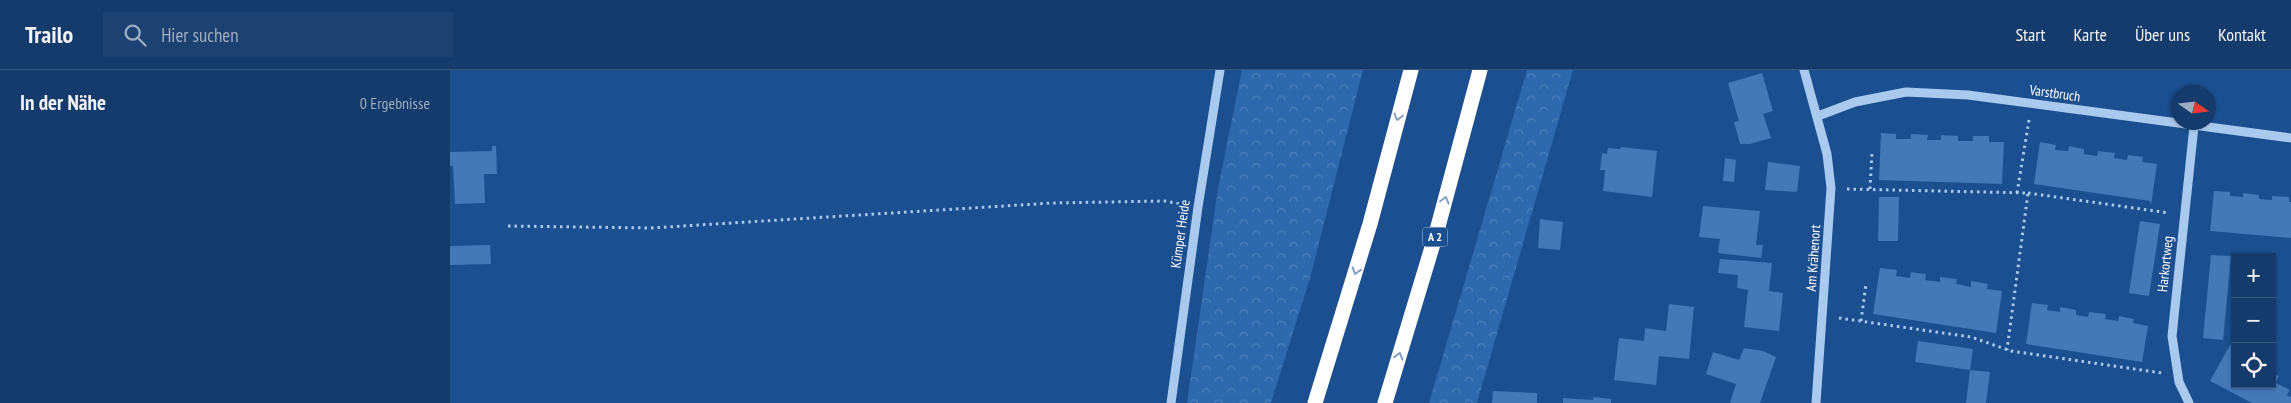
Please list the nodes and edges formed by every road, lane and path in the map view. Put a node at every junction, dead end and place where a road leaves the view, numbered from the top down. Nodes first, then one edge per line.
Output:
1 (1220, 70) edge
2 (1411, 70) edge
3 (1480, 70) edge
4 (1804, 70) edge
5 (2032, 103) junction
6 (1818, 116) junction
7 (2171, 123) edge
8 (2216, 129) edge
9 (2194, 130) edge
10 (2291, 138) edge
11 (1872, 152) dead end
12 (1831, 188) junction
13 (1870, 189) junction
14 (2017, 193) junction
15 (2028, 193) junction
16 (1198, 207) junction
17 (2184, 216) junction
18 (508, 226) dead end
19 (1866, 284) dead end
20 (1823, 316) junction
21 (1861, 321) junction
22 (2007, 350) junction
23 (2178, 375) junction
24 (1171, 403) edge
25 (1315, 403) edge
26 (1385, 403) edge
27 (1816, 403) edge
28 (2189, 403) edge

1 - 16 street, Kümper Heide
2 -> 25 highway
26 -> 3 highway, A 2
4 - 6 street, Am Krähenort
5 - 6 street, Varstbruch
5 - 7 street, Varstbruch
5 - 14 path
6 - 12 street, Am Krähenort
8 - 10 street, Varstbruch
9 - 17 street, Harkortweg
11 - 13 path
12 - 13 path
12 - 20 street, Am Krähenort
13 - 14 path
14 - 15 path
15 - 17 path
15 - 22 path
16 - 18 path
16 - 24 street, Kümper Heide
17 - 23 street, Harkortweg
19 - 21 path
20 - 21 path
20 - 27 street, Am Krähenort
21 - 22 path
22 - 23 path
23 - 28 street, Harkortweg

